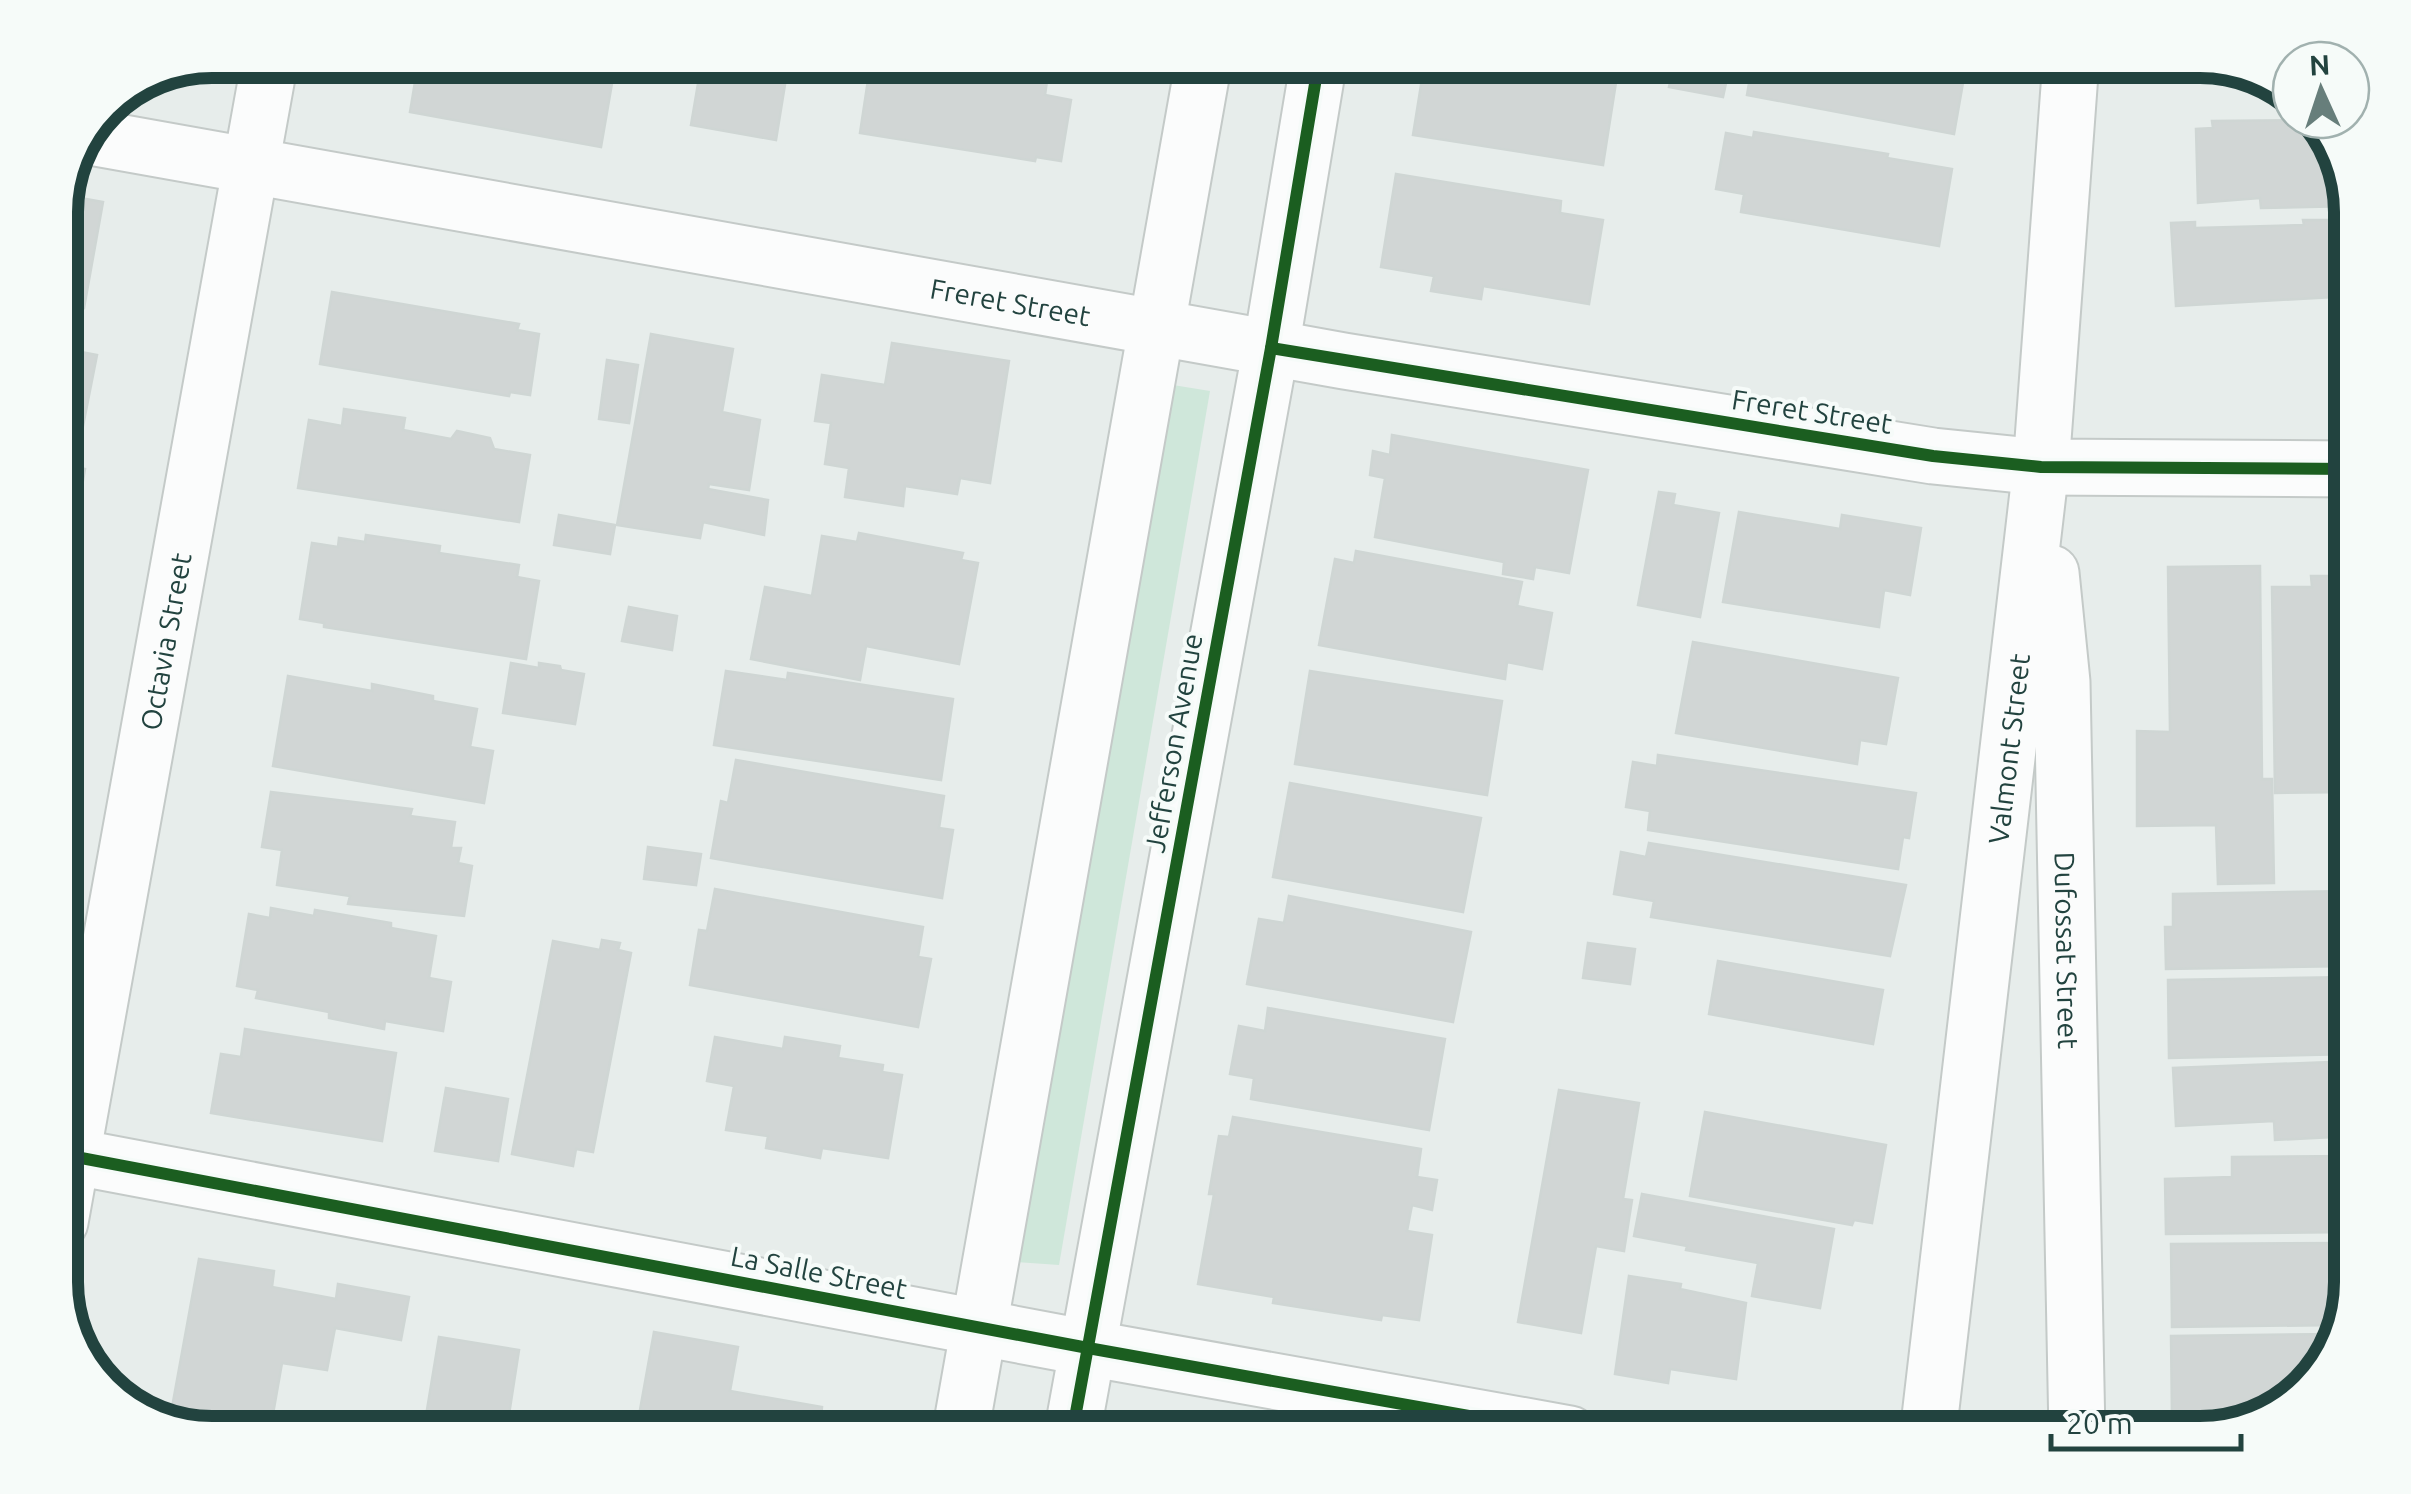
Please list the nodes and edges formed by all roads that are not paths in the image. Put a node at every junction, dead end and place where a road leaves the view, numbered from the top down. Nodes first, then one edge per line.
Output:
1 (267, 78) edge
2 (1201, 78) edge
3 (1316, 78) edge
4 (2070, 78) edge
5 (99, 140) edge
6 (251, 166) junction
7 (1156, 326) junction
8 (1271, 348) junction
9 (2040, 467) junction
10 (2333, 469) edge
11 (78, 1091) edge
12 (78, 1157) edge
13 (979, 1328) junction
14 (1088, 1348) junction
15 (963, 1416) edge
16 (1075, 1416) edge
17 (1469, 1416) edge
18 (1930, 1416) edge
19 (2077, 1416) edge

1 - 6 street, Octavia Street
2 - 7 street
3 - 8 street, Jefferson Avenue
4 - 9 street, Valmont Street
5 - 6 street, Freret Street
6 - 7 street, Freret Street
6 - 11 street, Octavia Street
7 - 8 street, Freret Street
7 - 13 street
8 - 9 street, Freret Street
8 - 14 street, Jefferson Avenue
9 - 10 street, Freret Street
9 - 18 street, Valmont Street
9 - 19 street, Dufossat Street
12 - 13 street, La Salle Street
13 - 14 street, La Salle Street
13 - 15 street
14 - 16 street, Jefferson Avenue
14 - 17 street, La Salle Street

